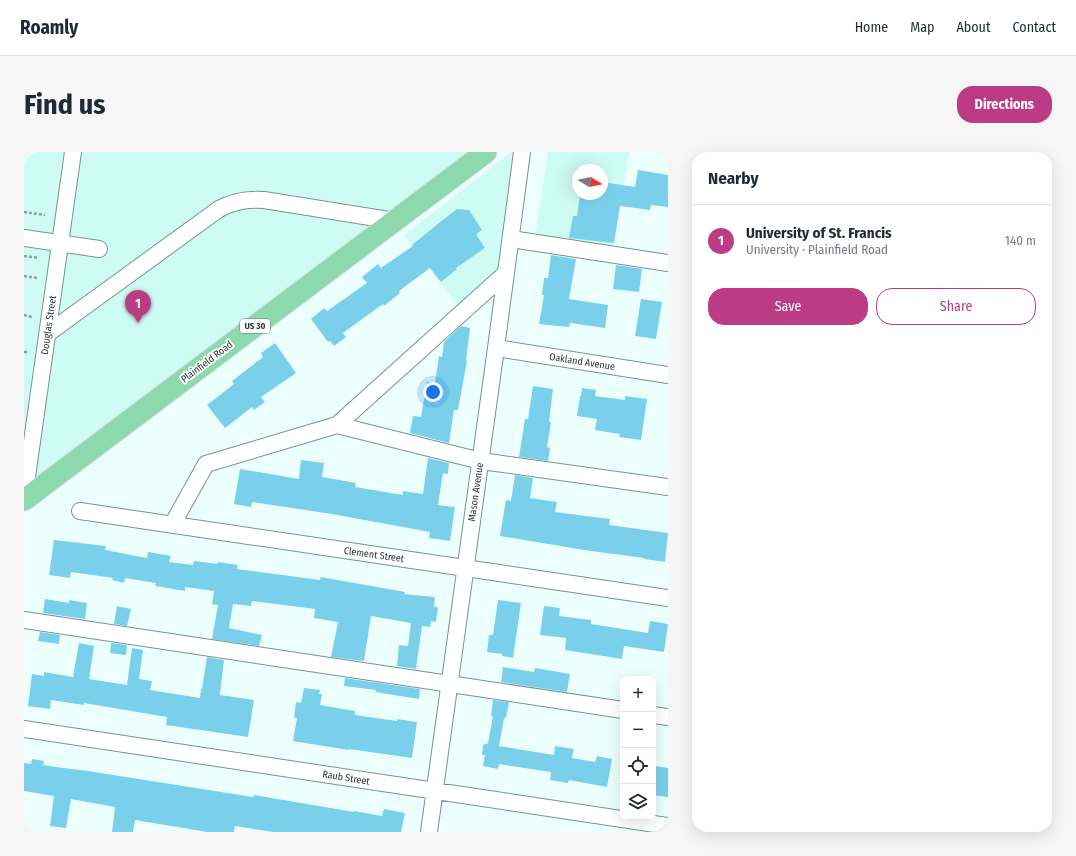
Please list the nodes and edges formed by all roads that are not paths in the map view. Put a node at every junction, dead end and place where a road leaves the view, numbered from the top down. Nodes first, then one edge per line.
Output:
1 (73, 152) edge
2 (486, 152) edge
3 (522, 152) edge
4 (395, 221) junction
5 (24, 238) edge
6 (511, 239) junction
7 (60, 243) junction
8 (99, 249) dead end
9 (668, 263) edge
10 (506, 273) junction
11 (47, 334) junction
12 (496, 348) junction
13 (668, 375) edge
14 (337, 425) junction
15 (481, 461) junction
16 (668, 487) edge
17 (24, 499) edge
18 (80, 511) dead end
19 (172, 525) junction
20 (466, 568) junction
21 (668, 598) edge
22 (24, 620) edge
23 (450, 684) junction
24 (620, 710) edge
25 (656, 715) edge
26 (668, 717) edge
27 (24, 729) edge
28 (435, 792) junction
29 (668, 826) edge
30 (429, 832) edge

1 - 7 street, Douglas Street
2 - 4 main road, Plainfield Road / US 30
3 - 6 street, Mason Avenue
4 - 11 street
4 - 17 main road, Plainfield Road / US 30
5 - 7 street
6 - 9 street
6 - 10 street, Mason Avenue
7 - 8 street
7 - 11 street, Douglas Street
10 - 12 street, Mason Avenue
10 - 14 street
11 - 17 street, Douglas Street
12 - 13 street, Oakland Avenue
12 - 15 street, Mason Avenue
14 - 15 street
14 - 19 street
15 - 16 street
15 - 20 street, Mason Avenue
18 - 19 street, Clement Street
19 - 20 street, Clement Street
20 - 21 street, Clement Street
20 - 23 street, Mason Avenue
22 - 23 street
23 - 24 street
23 - 28 street, Mason Avenue
25 - 26 street
27 - 28 street, Raub Street
28 - 29 street, Raub Street
28 - 30 street, Mason Avenue

